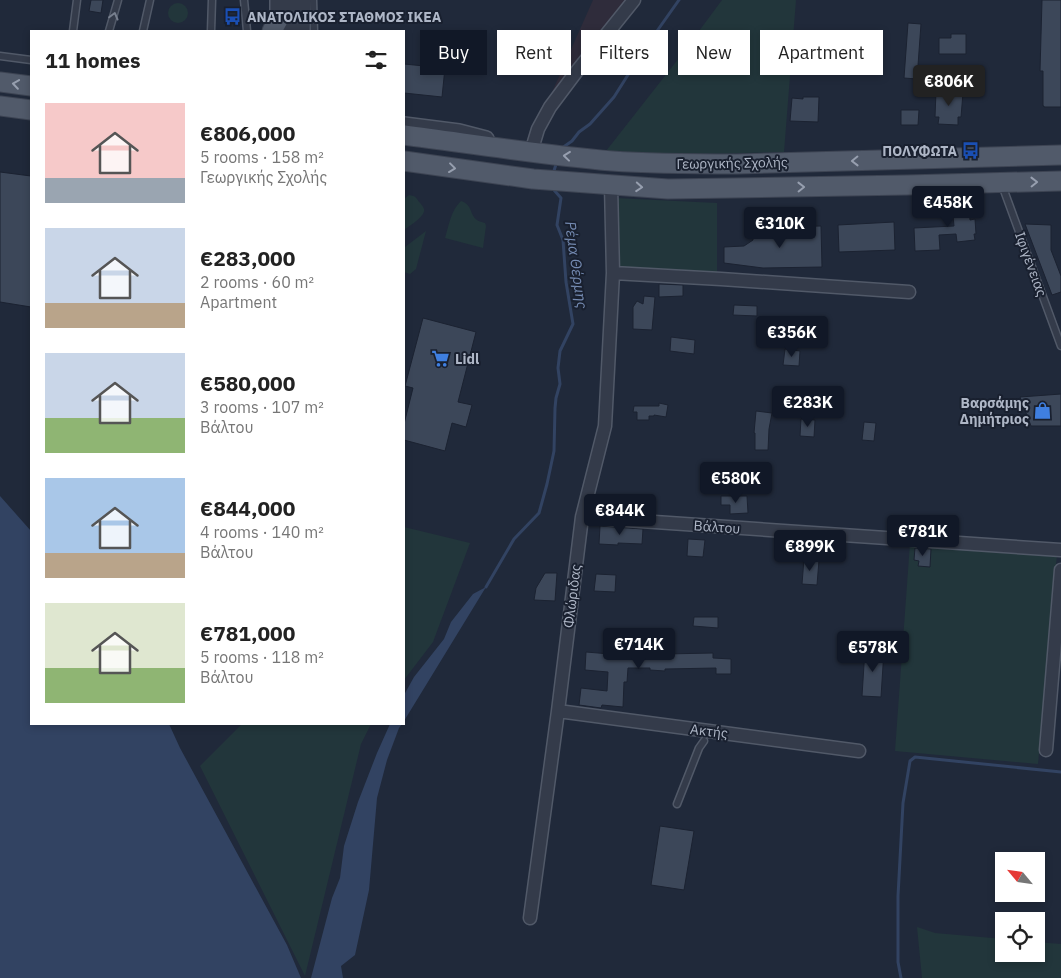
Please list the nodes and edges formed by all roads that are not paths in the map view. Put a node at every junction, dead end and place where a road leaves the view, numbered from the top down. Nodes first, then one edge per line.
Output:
1 (77, 0) edge
2 (118, 0) edge
3 (150, 0) edge
4 (212, 0) edge
5 (244, 0) edge
6 (278, 0) edge
7 (291, 0) edge
8 (303, 0) edge
9 (313, 0) edge
10 (634, 0) edge
11 (280, 29) edge
12 (72, 30) edge
13 (109, 30) edge
14 (143, 30) edge
15 (211, 30) edge
16 (247, 30) edge
17 (302, 30) edge
18 (314, 30) edge
19 (0, 56) edge
20 (30, 60) edge
21 (0, 82) edge
22 (30, 86) edge
23 (0, 106) edge
24 (30, 110) edge
25 (405, 124) edge
26 (405, 136) edge
27 (536, 152) junction
28 (1061, 155) edge
29 (405, 161) edge
30 (1061, 181) edge
31 (1000, 182) junction
32 (610, 185) junction
33 (612, 273) junction
34 (909, 292) dead end
35 (1061, 346) edge
36 (582, 518) junction
37 (1061, 550) edge
38 (1061, 570) edge
39 (558, 712) junction
40 (704, 741) dead end
41 (1046, 750) dead end
42 (859, 751) dead end
43 (677, 804) dead end
44 (530, 918) dead end

1 - 12 lane
13 -> 2 lane
3 - 14 lane
4 - 15 lane
5 - 16 lane
6 - 11 street
7 - 11 street
8 - 17 street
9 - 18 lane
10 - 27 street
19 - 20 lane
22 -> 21 main road
23 - 24 main road
25 - 27 street
26 - 27 main road, Γεωργικής Σχολής
28 -> 27 main road, Γεωργικής Σχολής
29 -> 32 main road, Γεωργικής Σχολής
31 -> 30 main road, Γεωργικής Σχολής
32 -> 31 main road, Γεωργικής Σχολής
31 - 35 lane, Ιφιγένειας
32 - 33 street, Φλώριδας
33 - 34 street
33 - 36 street, Φλώριδας
36 - 37 street, Βάλτου
36 - 39 street, Φλώριδας
38 - 41 street
39 - 42 street, Ακτής
39 - 44 street, Φλώριδας
40 - 43 lane

